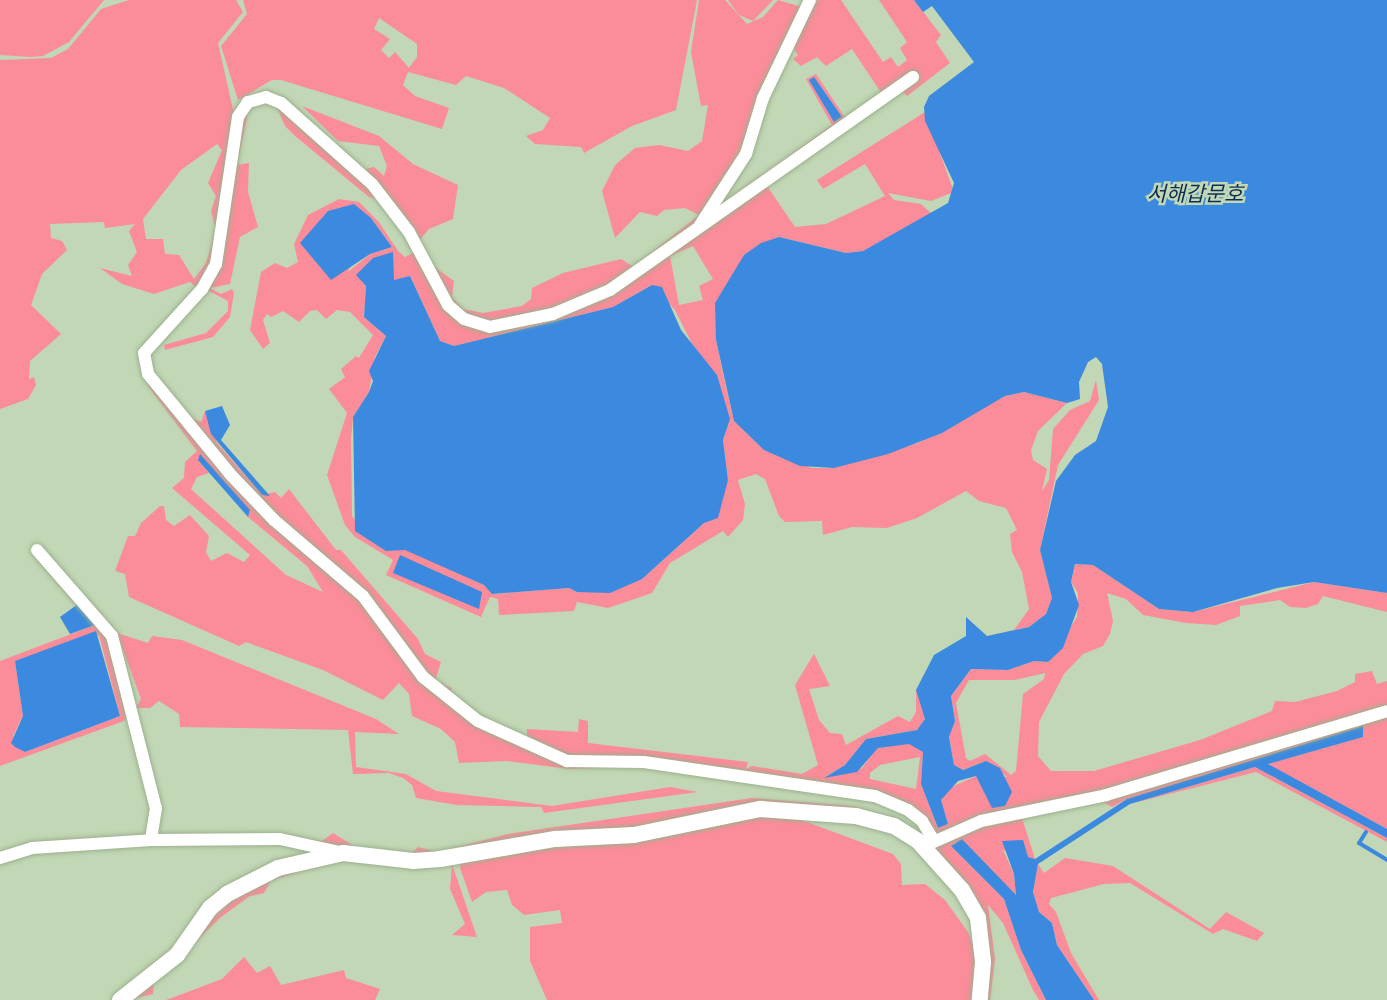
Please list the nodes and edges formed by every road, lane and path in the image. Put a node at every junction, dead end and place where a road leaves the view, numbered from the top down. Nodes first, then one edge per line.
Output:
1 (810, 0) edge
2 (913, 76) dead end
3 (700, 225) junction
4 (38, 550) dead end
5 (1387, 711) edge
6 (151, 840) junction
7 (929, 843) junction
8 (343, 853) junction
9 (0, 858) edge
10 (120, 1000) edge
11 (980, 1000) edge

1 - 3 street
2 - 3 street
3 - 7 street
4 - 6 street
5 - 7 street
6 - 8 street
6 - 9 street
7 - 8 street
7 - 11 street
8 - 10 street

